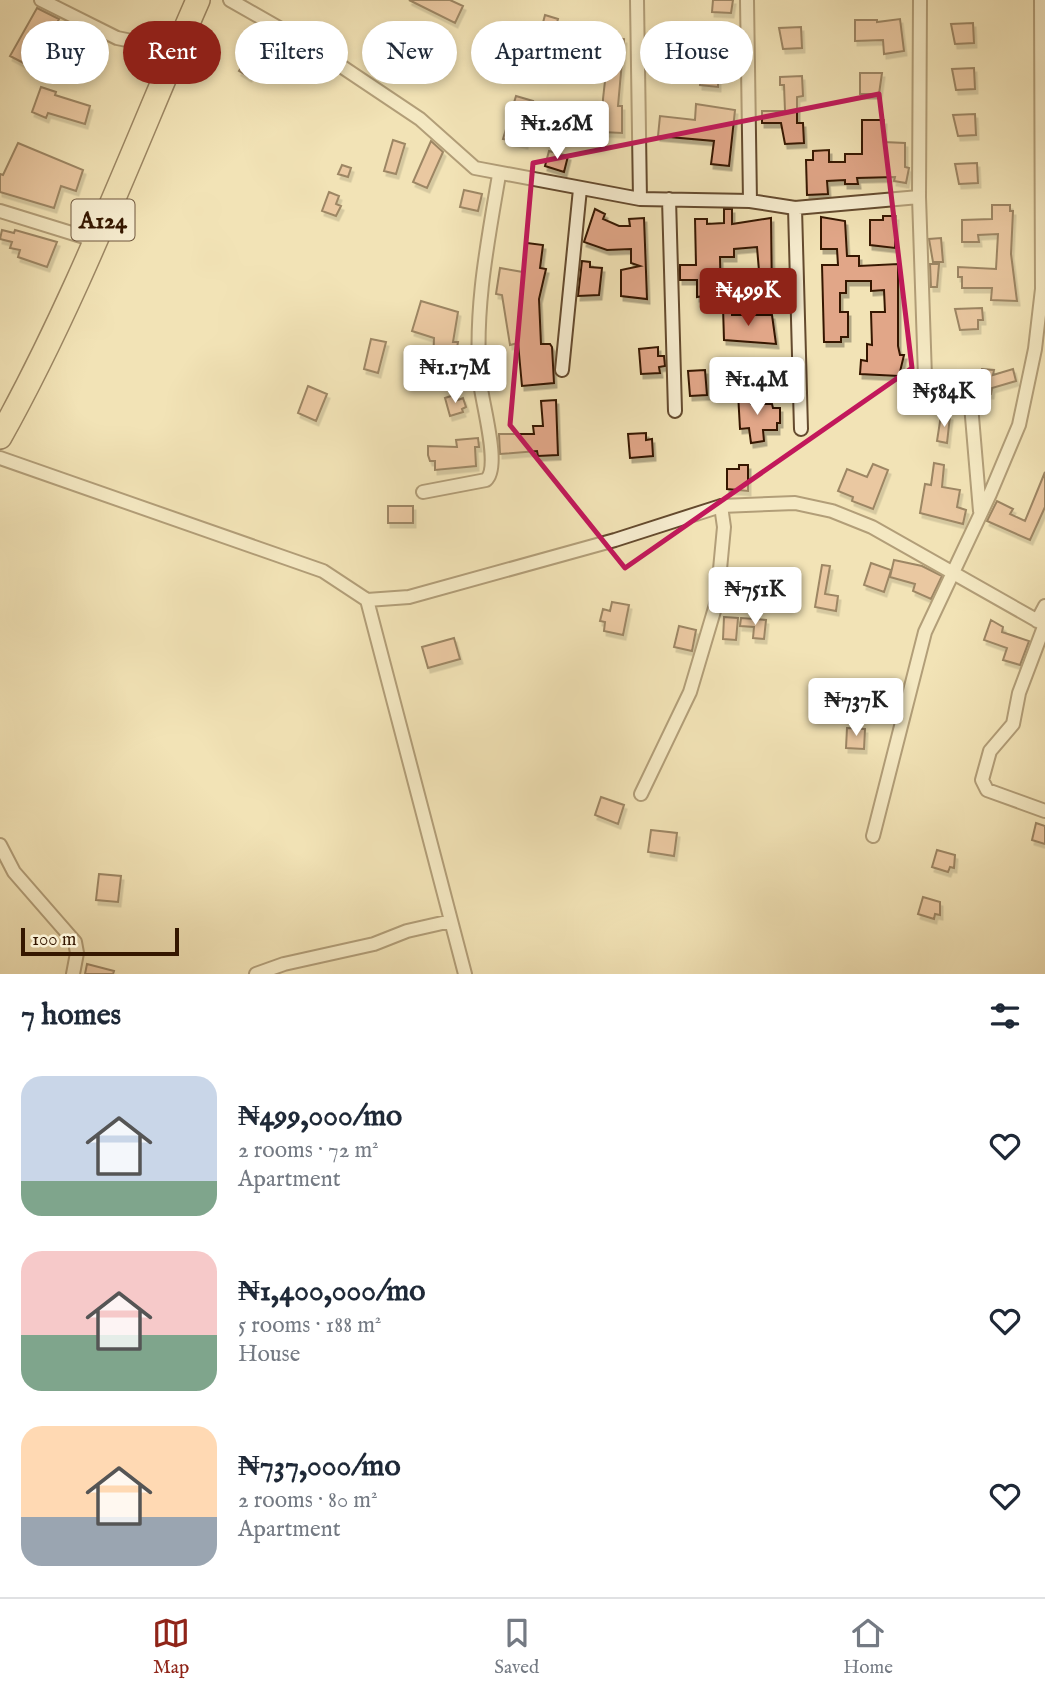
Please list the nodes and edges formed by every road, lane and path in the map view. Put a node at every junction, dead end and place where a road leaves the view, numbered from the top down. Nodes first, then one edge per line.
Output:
1 (41, 0) edge
2 (198, 0) edge
3 (230, 0) edge
4 (637, 0) edge
5 (747, 0) edge
6 (920, 0) edge
7 (1041, 0) edge
8 (189, 21) edge
9 (123, 39) edge
10 (161, 84) edge
11 (1043, 112) edge
12 (499, 175) junction
13 (580, 190) junction
14 (919, 197) junction
15 (640, 199) junction
16 (669, 199) junction
17 (750, 201) junction
18 (795, 208) junction
19 (0, 211) edge
20 (94, 240) junction
21 (562, 370) dead end
22 (675, 411) dead end
23 (802, 429) dead end
24 (0, 436) edge
25 (0, 458) edge
26 (423, 492) dead end
27 (721, 506) junction
28 (980, 511) junction
29 (954, 572) junction
30 (367, 600) junction
31 (1045, 606) edge
32 (1042, 623) edge
33 (641, 794) dead end
34 (1045, 811) edge
35 (873, 836) dead end
36 (0, 845) edge
37 (451, 921) junction
38 (73, 974) edge
39 (256, 974) edge
40 (465, 974) edge

1 - 9 street
2 - 8 highway, A124
3 - 12 street
4 - 15 street
5 - 17 street
6 - 14 street
7 - 11 street
10 - 20 highway, A124
11 - 28 street
12 - 13 street
12 - 26 street
13 - 15 street
13 - 21 street
14 - 18 street
14 - 28 street
15 - 16 street
16 - 17 street
16 - 22 street
17 - 18 street
18 - 23 street
19 - 20 street
20 - 24 highway, A124
25 - 30 street
27 - 29 street
27 - 30 street
27 - 33 street
28 - 29 street
29 - 32 street
29 - 35 street
30 - 37 street
31 - 32 street
32 - 34 street
36 - 38 street
37 - 39 street
37 - 40 street

